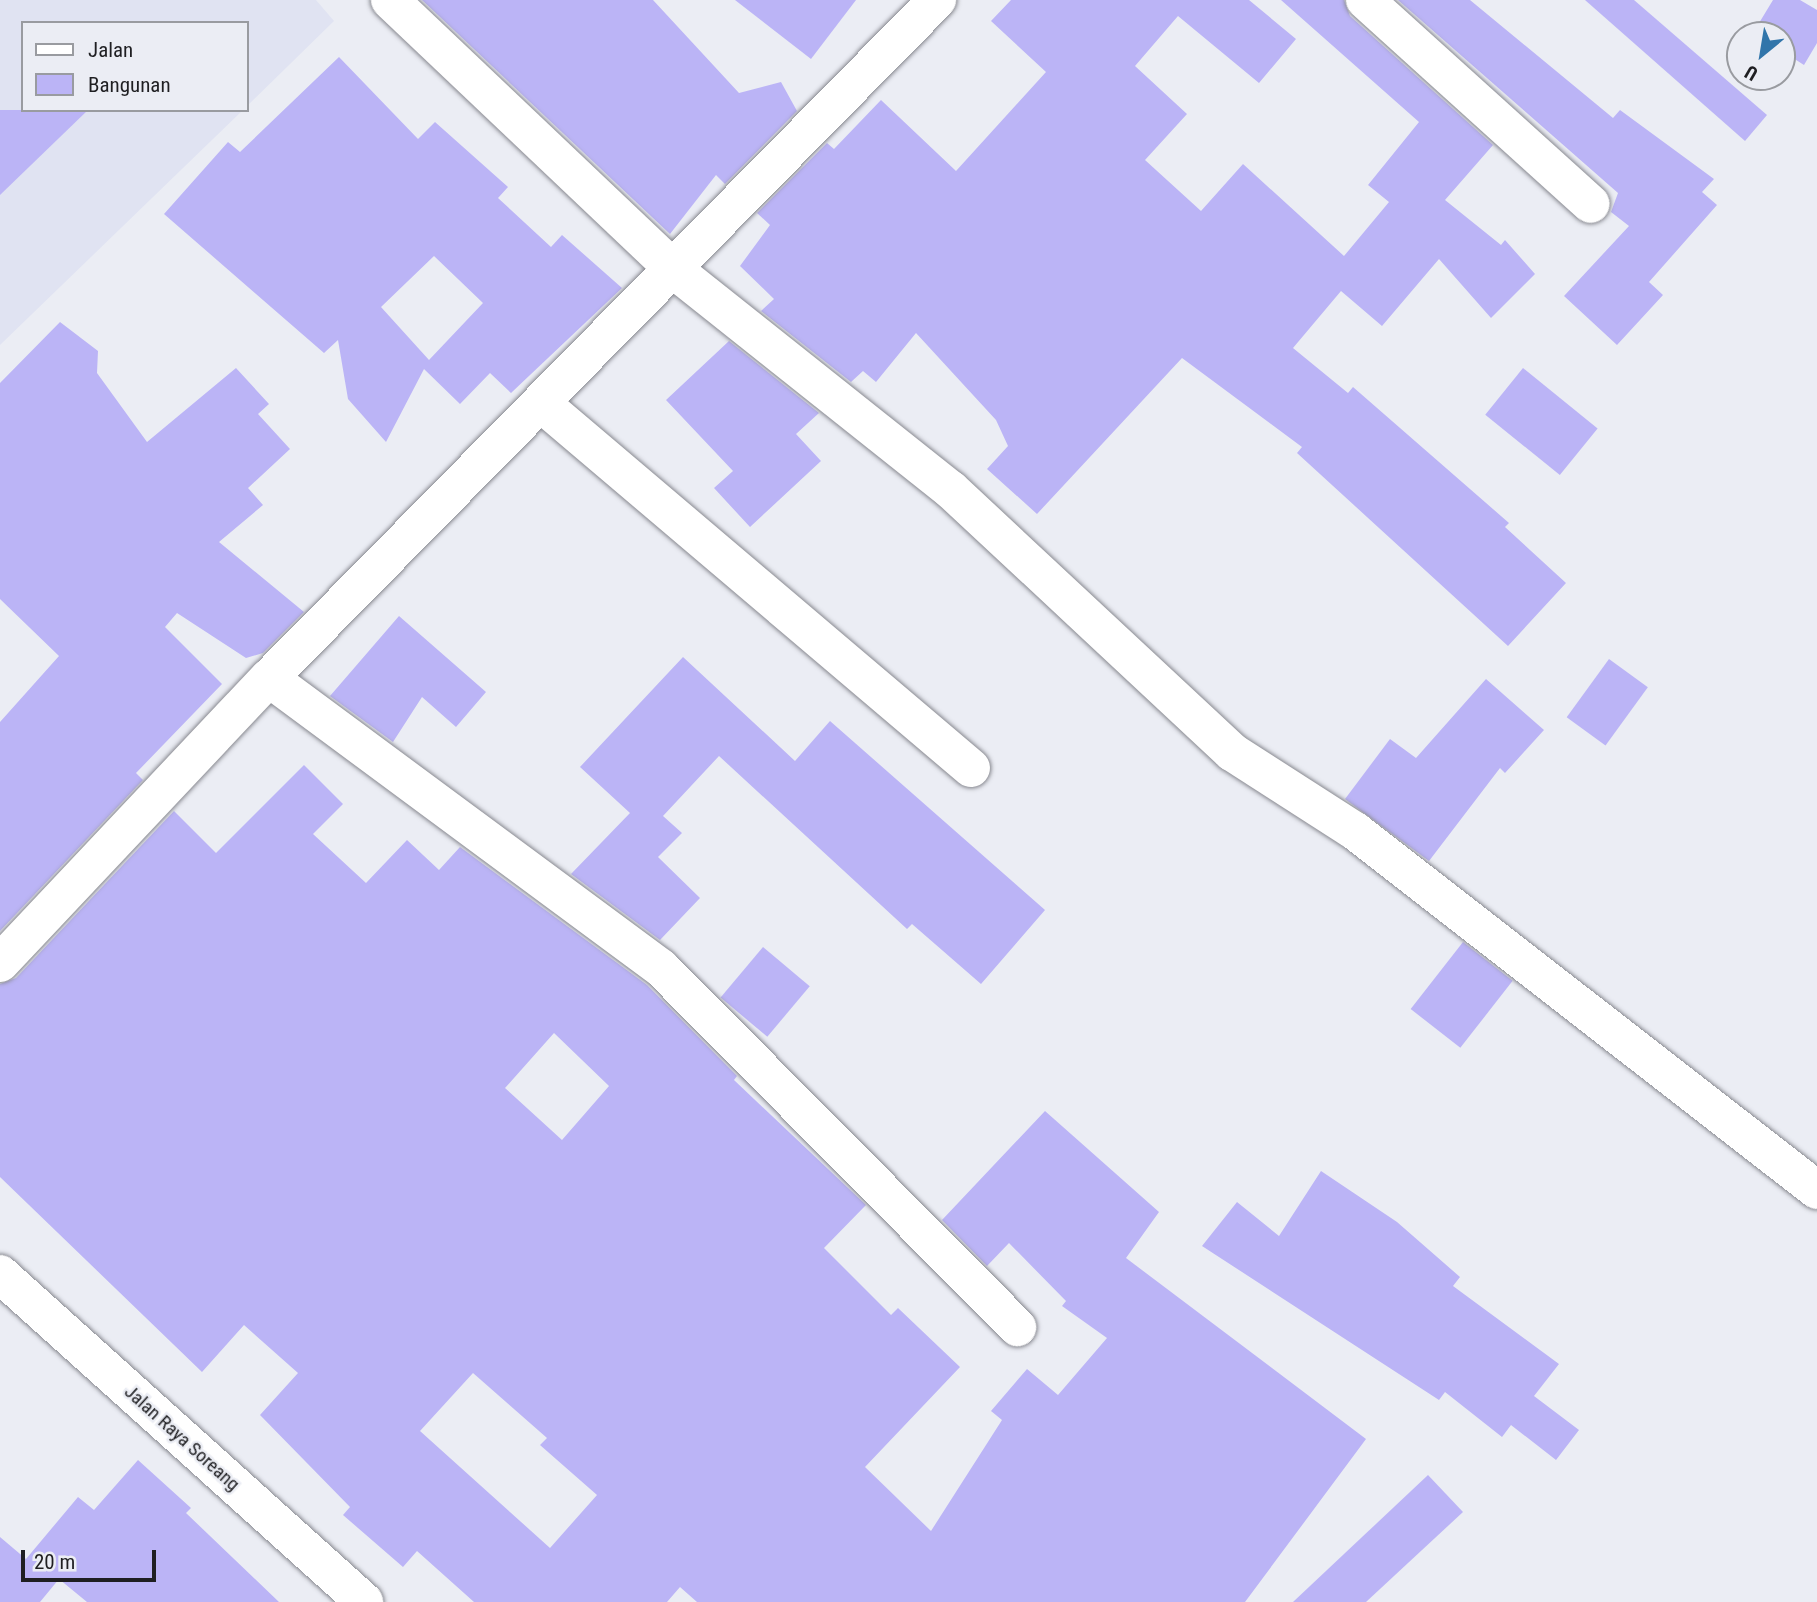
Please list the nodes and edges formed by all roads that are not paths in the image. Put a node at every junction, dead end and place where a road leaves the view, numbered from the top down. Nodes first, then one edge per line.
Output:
1 (390, 0) edge
2 (937, 0) edge
3 (1365, 0) edge
4 (1591, 204) dead end
5 (673, 268) junction
6 (541, 403) junction
7 (269, 678) junction
8 (971, 768) dead end
9 (0, 963) edge
10 (1817, 1190) edge
11 (0, 1274) edge
12 (1017, 1327) dead end
13 (364, 1602) edge

1 - 5 street
2 - 5 street
3 - 4 street
5 - 6 street
5 - 10 street
6 - 7 street
6 - 8 street
7 - 9 street
7 - 12 street
11 - 13 street, Jalan Raya Soreang

